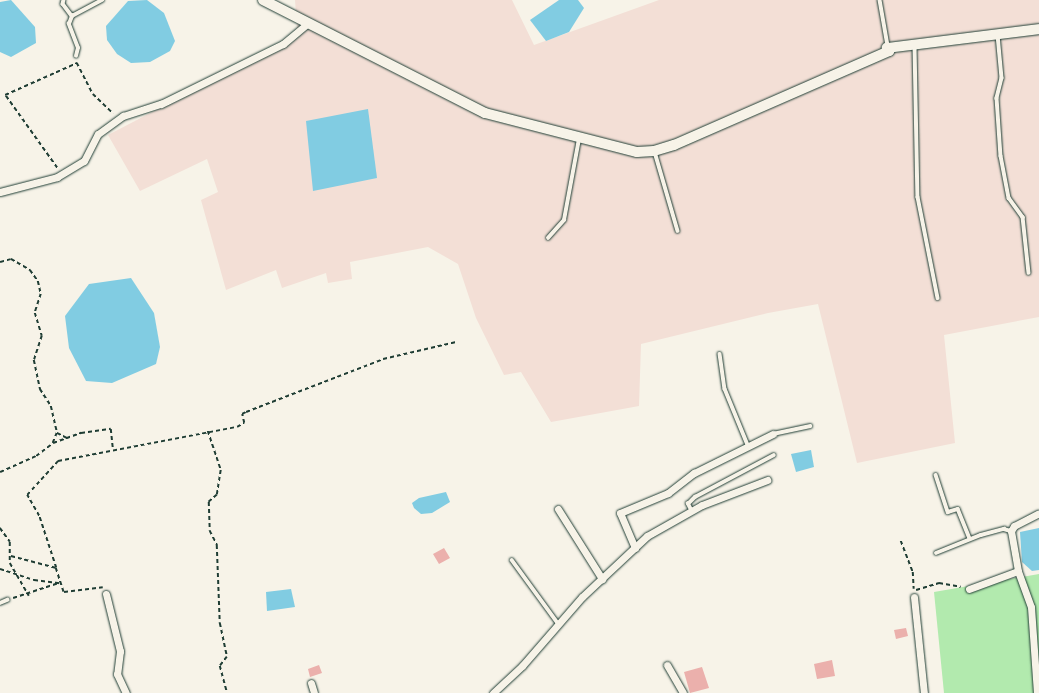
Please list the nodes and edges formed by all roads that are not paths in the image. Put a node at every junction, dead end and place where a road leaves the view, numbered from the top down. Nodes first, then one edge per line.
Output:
1 (64, 0) edge
2 (102, 0) edge
3 (263, 0) edge
4 (880, 0) edge
5 (72, 16) junction
6 (307, 24) junction
7 (1039, 29) edge
8 (998, 35) junction
9 (915, 45) junction
10 (889, 51) junction
11 (76, 56) road end
12 (579, 139) junction
13 (654, 151) junction
14 (0, 192) edge
15 (678, 231) dead end
16 (548, 238) dead end
17 (1029, 273) dead end
18 (938, 298) dead end
19 (720, 354) dead end
20 (810, 426) dead end
21 (774, 434) joint
22 (748, 445) junction
23 (774, 455) dead end
24 (936, 475) dead end
25 (767, 480) dead end
26 (558, 509) dead end
27 (691, 510) junction
28 (1039, 514) edge
29 (1011, 531) junction
30 (970, 539) junction
31 (635, 548) junction
32 (936, 553) dead end
33 (512, 560) dead end
34 (1018, 571) junction
35 (602, 579) junction
36 (968, 589) road end
37 (106, 594) road end
38 (914, 594) road end
39 (7, 600) road end
40 (0, 603) edge
41 (558, 623) junction
42 (667, 665) dead end
43 (311, 683) dead end
44 (126, 693) edge
45 (314, 693) edge
46 (493, 693) edge
47 (683, 693) edge
48 (924, 693) edge
49 (1038, 693) edge

1 - 5 lane
2 - 5 lane
3 - 6 street
4 - 10 lane
5 - 11 lane
6 - 12 street
6 - 14 street
7 - 8 street
8 - 9 street
8 - 17 lane
9 - 10 street
9 - 18 lane
10 - 13 street
12 - 13 street
12 - 16 lane
13 - 15 lane
19 - 22 lane
20 - 21 lane
21 - 22 street
22 - 31 street
23 - 27 lane
24 - 30 lane
25 - 27 street
26 - 35 street
27 - 31 street
28 - 29 street
29 - 30 lane
29 - 34 street
30 - 32 lane
31 - 35 street
33 - 41 lane
34 - 36 street
34 - 49 street
35 - 41 street
37 - 44 street
38 - 48 street
39 - 40 lane
41 - 46 street
42 - 47 street
43 - 45 street

